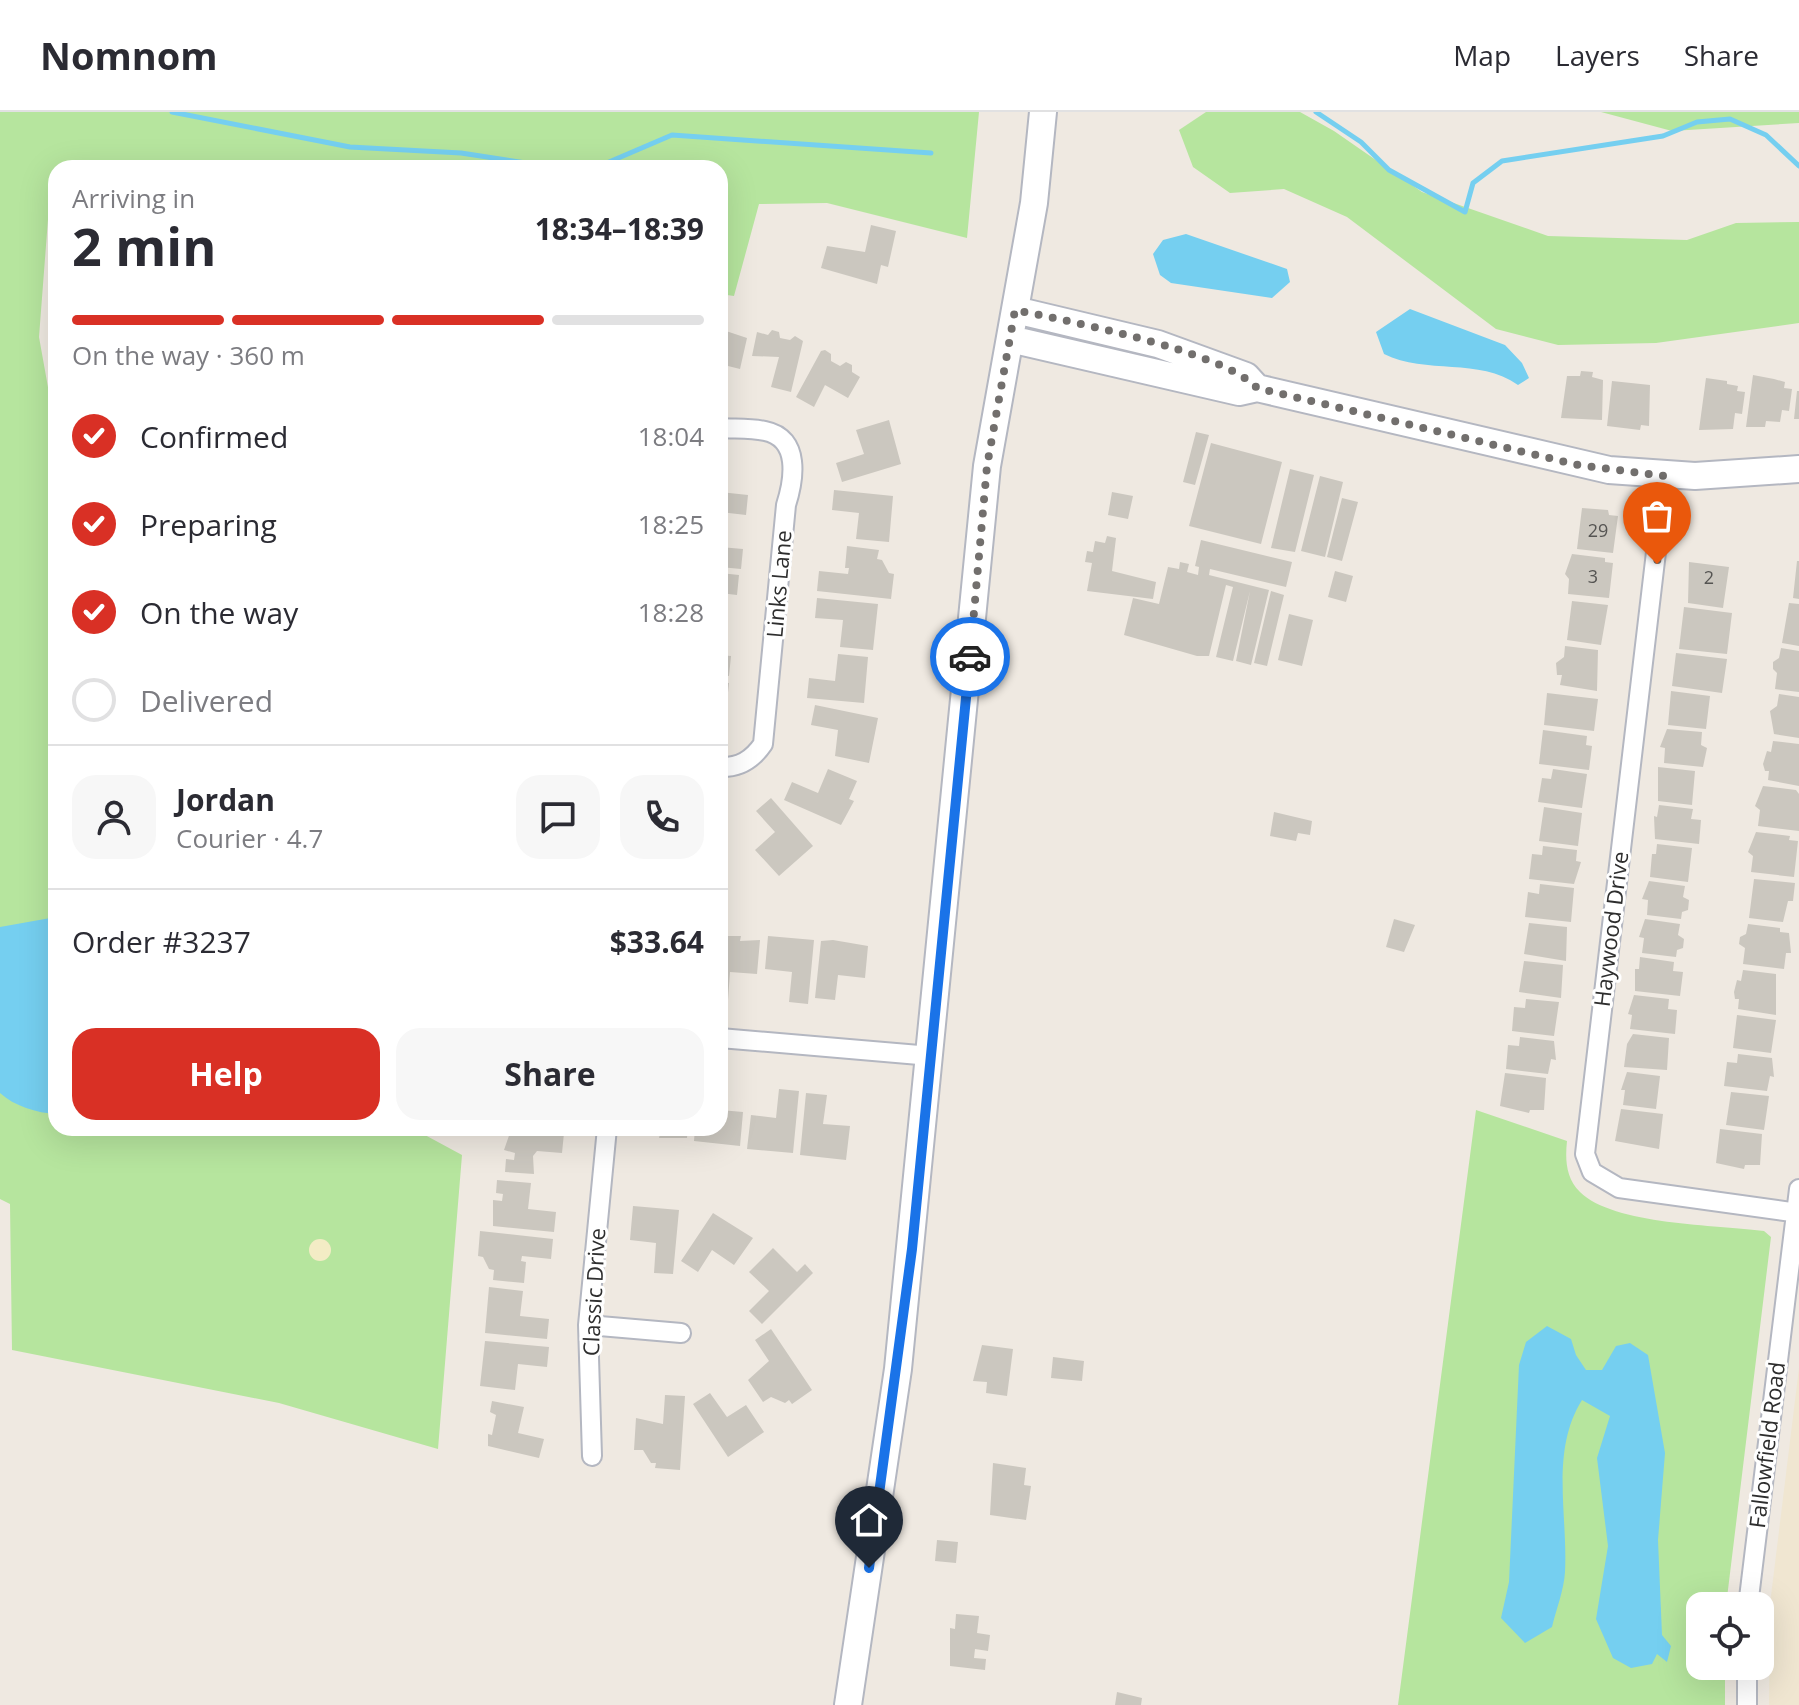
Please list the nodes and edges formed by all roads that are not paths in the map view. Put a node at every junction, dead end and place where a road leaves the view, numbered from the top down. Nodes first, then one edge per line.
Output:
1 (1043, 112) edge
2 (1015, 310) junction
3 (1010, 339) junction
4 (1257, 388) junction
5 (728, 429) edge
6 (1799, 469) edge
7 (1665, 476) junction
8 (728, 768) edge
9 (728, 1039) edge
10 (931, 1056) junction
11 (606, 1136) edge
12 (1799, 1189) edge
13 (1798, 1213) edge
14 (588, 1325) junction
15 (681, 1333) dead end
16 (592, 1456) dead end
17 (1750, 1592) edge
18 (1747, 1680) edge
19 (848, 1705) edge
20 (1747, 1705) edge

1 - 2 main road
2 - 3 main road
2 - 4 main road
3 - 4 main road
3 - 10 main road
4 - 7 main road
5 - 8 street, Links Lane
6 - 7 main road
7 - 13 street, Haywood Drive
9 - 10 street
10 - 19 main road
11 - 14 street, Classic Drive
12 - 13 street, Fallowfield Road
13 - 17 street, Fallowfield Road
14 - 15 street
14 - 16 street, Classic Drive
18 - 20 street

